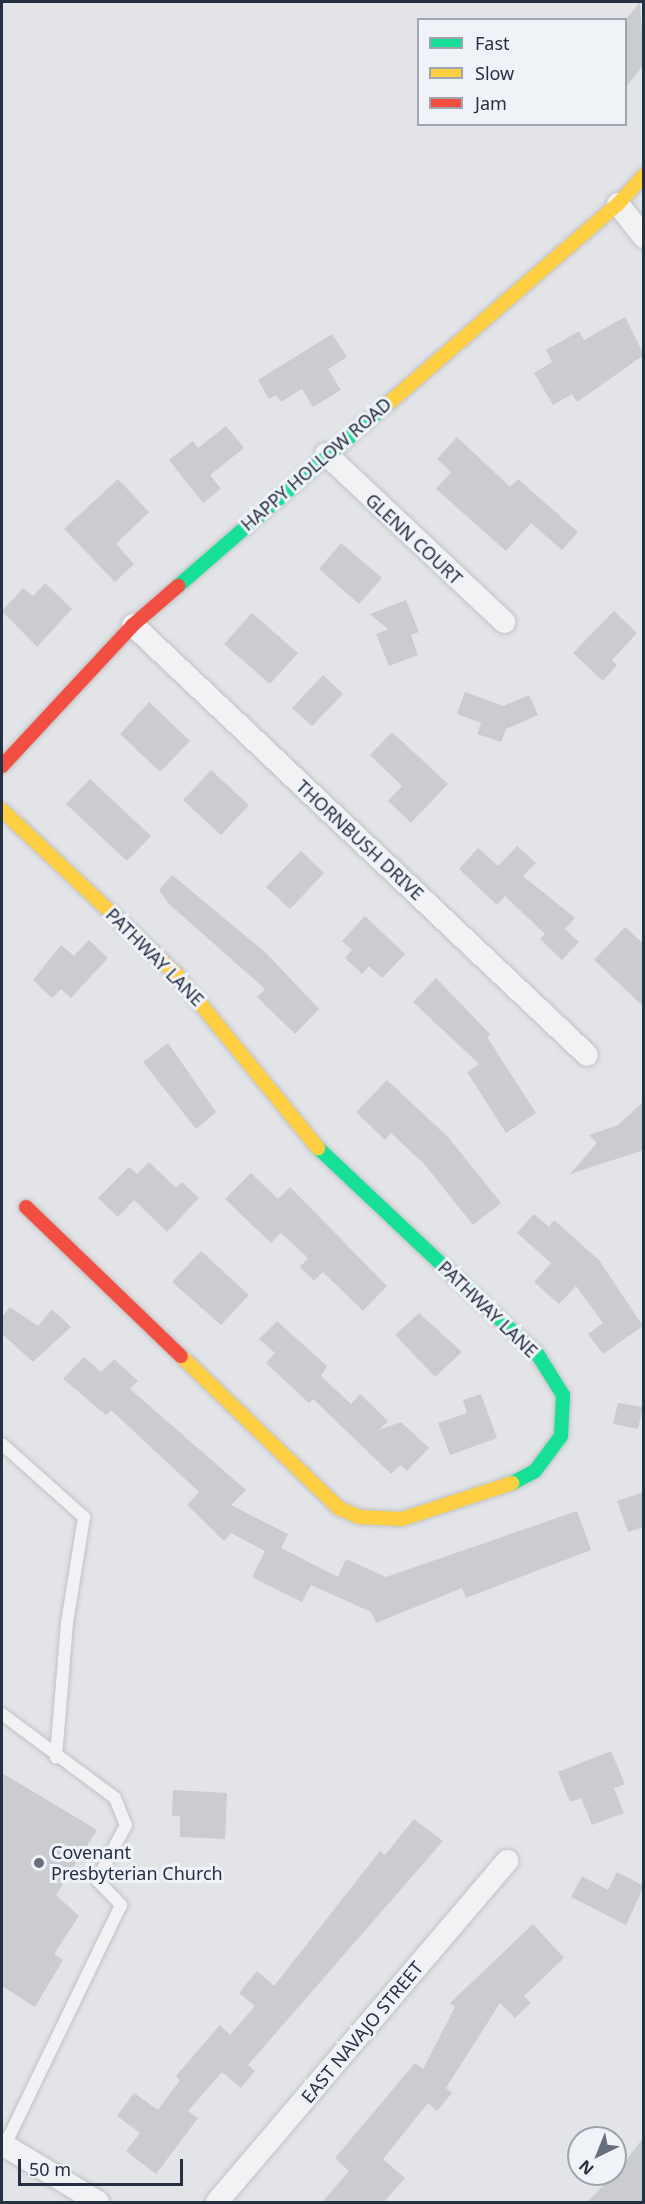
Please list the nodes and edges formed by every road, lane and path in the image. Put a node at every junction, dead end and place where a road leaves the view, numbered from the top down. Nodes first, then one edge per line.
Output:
1 (644, 175) edge
2 (618, 204) junction
3 (644, 237) edge
4 (326, 454) junction
5 (504, 622) dead end
6 (133, 625) junction
7 (2, 766) edge
8 (2, 810) edge
9 (587, 1055) dead end
10 (26, 1207) dead end
11 (2, 1444) edge
12 (2, 1714) edge
13 (56, 1758) junction
14 (507, 1861) dead end
15 (3, 2145) edge
16 (98, 2202) edge
17 (217, 2202) edge

1 - 2 street, HAPPY HOLLOW ROAD
2 - 3 street
2 - 4 street, HAPPY HOLLOW ROAD
4 - 5 street, GLENN COURT
4 - 6 street, HAPPY HOLLOW ROAD
6 - 7 street, HAPPY HOLLOW ROAD
6 - 9 street, THORNBUSH DRIVE
8 - 10 street, PATHWAY LANE
11 - 13 lane
12 - 13 lane
13 - 15 lane
14 - 17 street, EAST NAVAJO STREET
15 - 16 street

